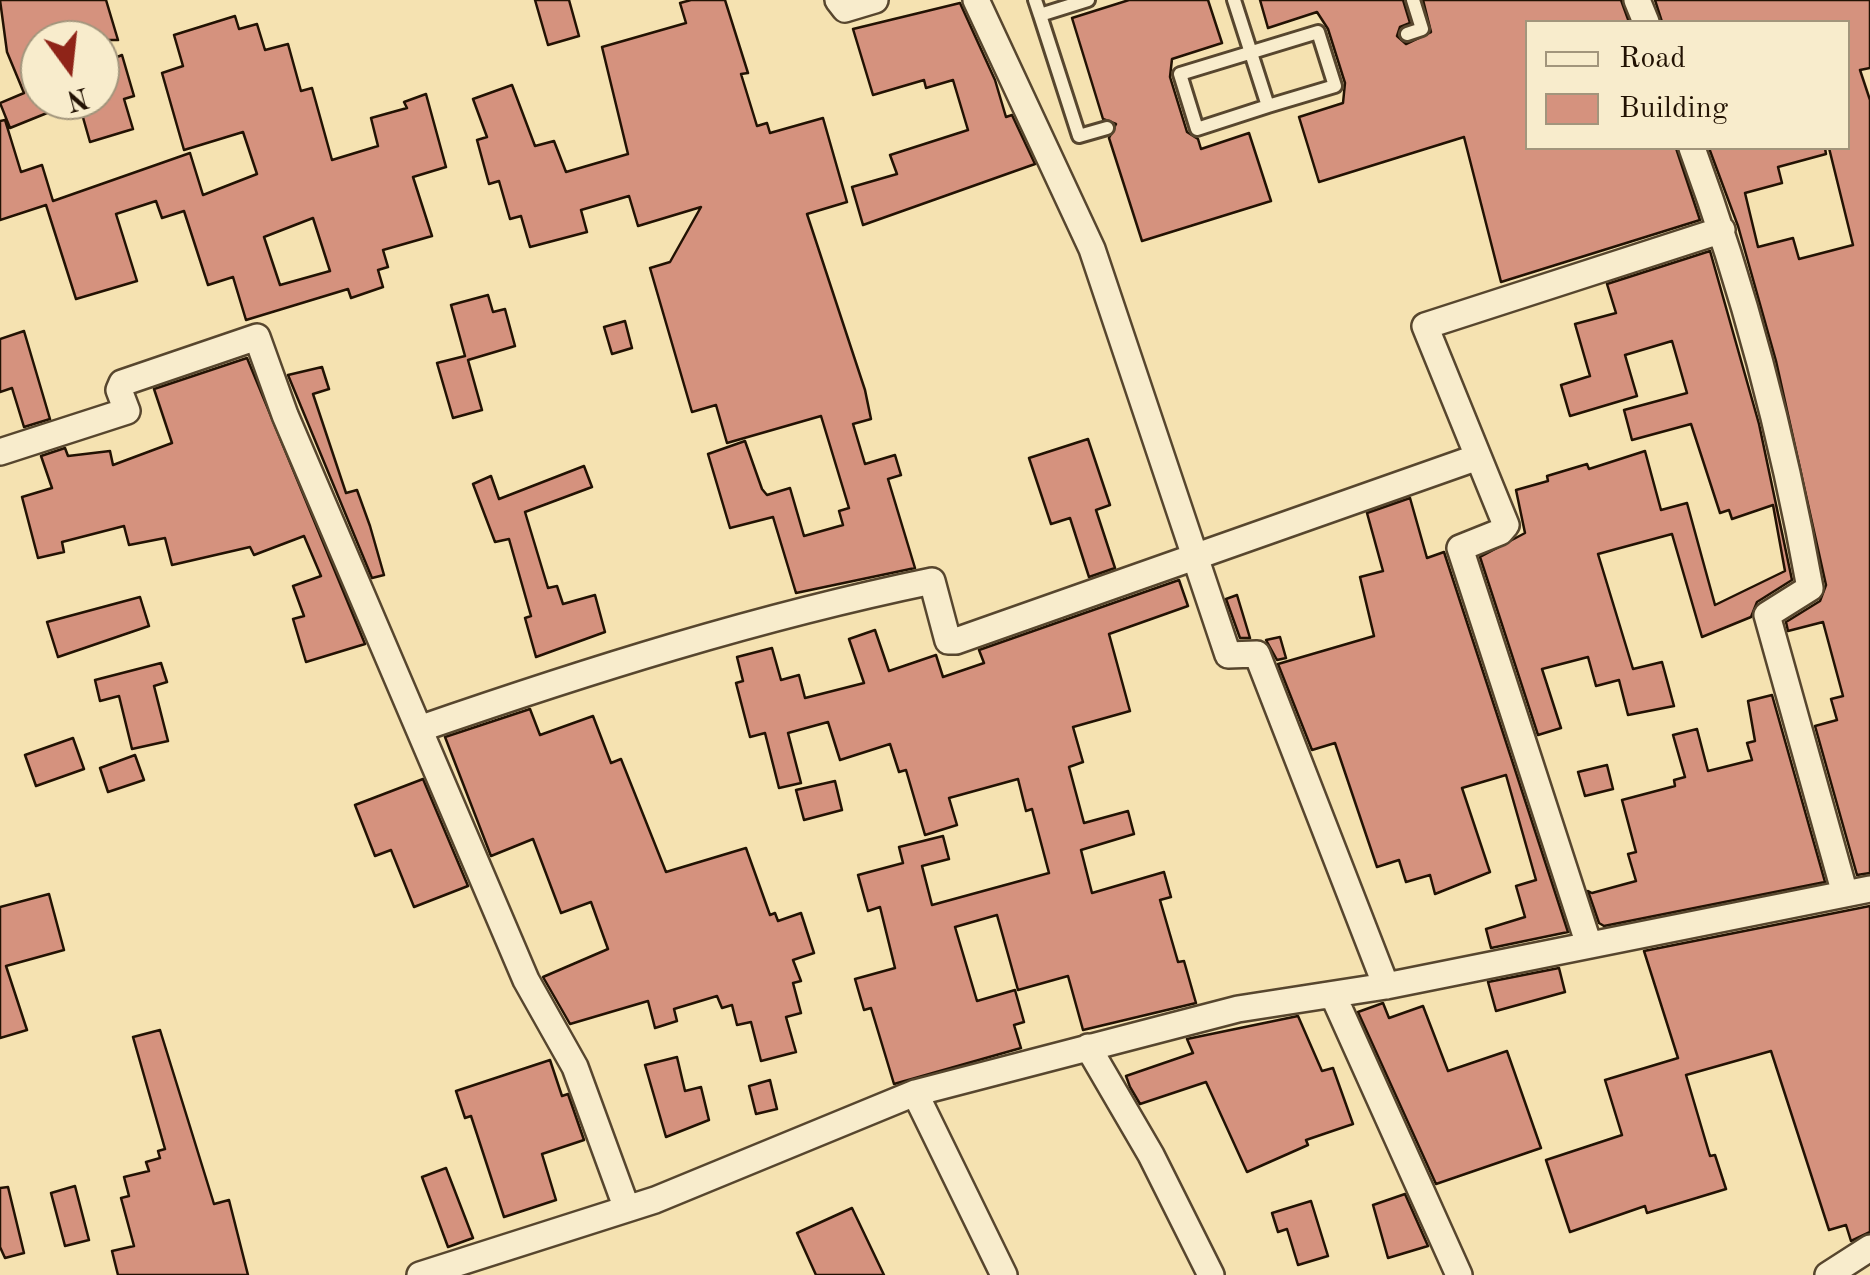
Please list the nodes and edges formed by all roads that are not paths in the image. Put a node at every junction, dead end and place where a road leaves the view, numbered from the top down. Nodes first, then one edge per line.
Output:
1 (838, 0) edge
2 (876, 0) edge
3 (976, 0) edge
4 (1035, 0) edge
5 (1088, 0) edge
6 (1234, 0) edge
7 (1413, 0) edge
8 (1040, 15) junction
9 (1407, 34) dead end
10 (1250, 52) junction
11 (1268, 106) junction
12 (1107, 128) dead end
13 (1693, 150) edge
14 (1722, 230) junction
15 (0, 452) edge
16 (1478, 457) junction
17 (1194, 554) junction
18 (419, 729) junction
19 (1857, 892) edge
20 (1589, 945) junction
21 (1386, 986) junction
22 (1332, 995) junction
23 (1088, 1047) junction
24 (915, 1093) junction
25 (628, 1209) junction
26 (1870, 1248) edge
27 (420, 1275) edge
28 (1004, 1275) edge
29 (1211, 1275) edge
30 (1460, 1275) edge
31 (1828, 1275) edge

1 - 2 street
3 - 17 street
4 - 8 lane
5 - 8 lane
6 - 10 lane
7 - 9 lane
8 - 12 lane
10 - 11 lane
10 - 11 lane
10 - 11 lane
13 - 14 street
14 - 16 street
14 - 19 street
15 - 18 street
16 - 17 street
16 - 20 street
17 - 18 street
17 - 21 street
18 - 25 street
19 - 20 street
20 - 21 street
21 - 22 street
22 - 23 street
22 - 30 street
23 - 24 street
23 - 29 street
24 - 25 street
24 - 28 street
25 - 27 street
26 - 31 street

